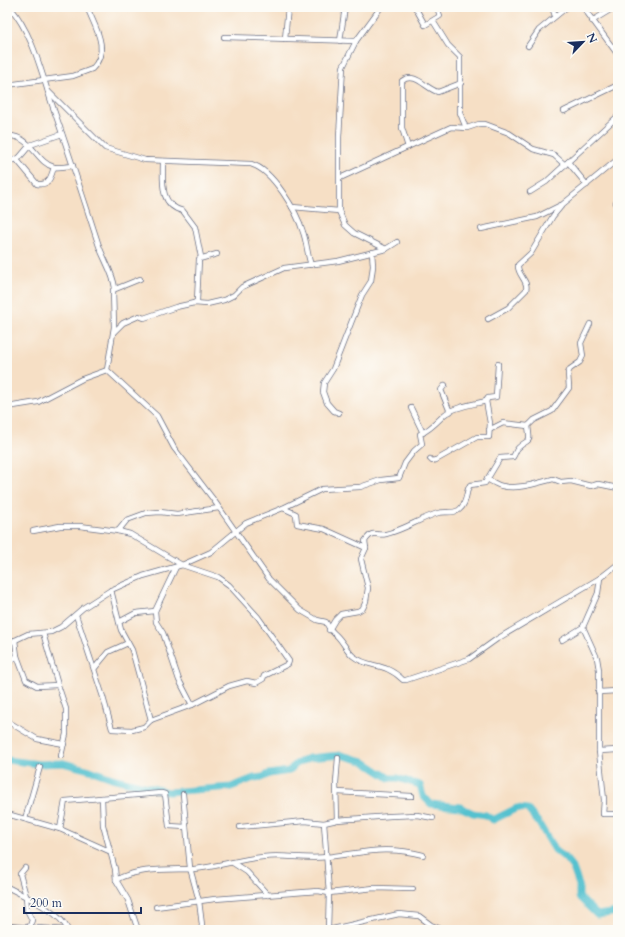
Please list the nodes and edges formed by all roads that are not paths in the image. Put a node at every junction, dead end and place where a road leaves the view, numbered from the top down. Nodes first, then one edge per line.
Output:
1 (10, 7) edge
2 (87, 7) edge
3 (288, 7) edge
4 (345, 7) edge
5 (381, 7) edge
6 (415, 7) edge
7 (437, 7) edge
8 (552, 7) edge
9 (567, 7) edge
10 (583, 7) edge
11 (615, 7) edge
12 (555, 16) junction
13 (433, 21) junction
14 (592, 21) junction
15 (224, 37) dead end
16 (285, 39) junction
17 (340, 41) junction
18 (356, 41) junction
19 (528, 46) dead end
20 (618, 55) edge
21 (43, 80) junction
22 (460, 83) junction
23 (7, 84) edge
24 (618, 85) edge
25 (48, 90) junction
26 (564, 111) dead end
27 (618, 116) edge
28 (466, 128) junction
29 (62, 134) junction
30 (7, 136) edge
31 (30, 145) junction
32 (408, 147) junction
33 (17, 160) junction
34 (163, 161) junction
35 (7, 162) edge
36 (617, 162) edge
37 (567, 164) junction
38 (73, 166) junction
39 (54, 167) junction
40 (340, 178) junction
41 (587, 185) junction
42 (530, 192) dead end
43 (563, 204) junction
44 (292, 207) junction
45 (339, 211) junction
46 (481, 229) dead end
47 (397, 242) dead end
48 (386, 249) junction
49 (372, 252) junction
50 (217, 254) dead end
51 (201, 257) junction
52 (311, 265) junction
53 (140, 279) dead end
54 (115, 288) junction
55 (194, 303) junction
56 (488, 319) dead end
57 (590, 324) dead end
58 (112, 336) junction
59 (498, 364) dead end
60 (107, 370) junction
61 (445, 385) dead end
62 (486, 401) junction
63 (7, 407) edge
64 (411, 408) dead end
65 (450, 412) junction
66 (339, 413) dead end
67 (528, 426) junction
68 (489, 430) junction
69 (423, 433) junction
70 (430, 460) dead end
71 (487, 479) junction
72 (618, 488) edge
73 (219, 508) junction
74 (283, 508) junction
75 (118, 531) junction
76 (33, 532) dead end
77 (235, 532) junction
78 (366, 548) junction
79 (182, 565) junction
80 (618, 565) edge
81 (176, 567) junction
82 (600, 578) junction
83 (111, 590) junction
84 (155, 611) junction
85 (76, 615) junction
86 (119, 622) junction
87 (583, 627) junction
88 (329, 630) junction
89 (43, 633) junction
90 (15, 640) junction
91 (562, 640) dead end
92 (7, 644) edge
93 (128, 644) junction
94 (17, 656) junction
95 (7, 664) edge
96 (94, 669) junction
97 (58, 685) junction
98 (618, 691) edge
99 (598, 692) junction
100 (192, 705) junction
101 (151, 720) junction
102 (7, 721) edge
103 (64, 744) junction
104 (618, 750) edge
105 (600, 751) junction
106 (61, 756) dead end
107 (338, 758) dead end
108 (40, 767) dead end
109 (337, 792) junction
110 (184, 794) dead end
111 (412, 796) dead end
112 (102, 798) junction
113 (7, 814) edge
114 (618, 814) edge
115 (432, 818) dead end
116 (25, 819) junction
117 (337, 820) junction
118 (324, 823) junction
119 (186, 827) junction
120 (240, 827) dead end
121 (60, 829) junction
122 (109, 851) junction
123 (423, 855) dead end
124 (326, 858) junction
125 (233, 863) junction
126 (25, 868) dead end
127 (190, 868) junction
128 (116, 880) junction
129 (7, 887) edge
130 (413, 890) dead end
131 (329, 893) junction
132 (268, 895) junction
133 (26, 896) junction
134 (198, 901) junction
135 (156, 907) dead end
136 (7, 926) edge
137 (32, 928) edge
138 (338, 929) edge
139 (68, 930) edge
140 (138, 930) edge
141 (201, 930) edge
142 (328, 930) edge
143 (443, 930) edge

1 - 21 street
2 - 21 street
3 - 16 street
4 - 17 street
5 - 18 street
6 - 13 street
7 - 13 street
8 - 12 street
9 - 12 street
10 - 14 street
11 - 14 street
12 - 19 street
13 - 22 street
14 - 20 street
15 - 16 street
16 - 17 street
17 - 18 street
18 - 40 street
21 - 23 street
21 - 25 street
22 - 28 street
22 - 32 street
24 - 26 street
25 - 29 street
25 - 34 street
27 - 37 street
28 - 32 street
28 - 37 street
29 - 31 street
29 - 38 street
30 - 31 street
31 - 33 street
31 - 39 street
32 - 40 street
33 - 35 street
33 - 39 street
34 - 44 street
34 - 51 street
36 - 41 street
37 - 41 street
37 - 42 street
38 - 39 street
38 - 54 street
40 - 45 street
41 - 43 street
43 - 46 street
43 - 56 street
44 - 45 street
44 - 52 street
45 - 48 street
47 - 48 street
48 - 49 street
49 - 52 street
49 - 66 street
50 - 51 street
51 - 55 street
52 - 55 street
53 - 54 street
54 - 58 street
55 - 58 street
57 - 67 street
58 - 60 street
59 - 62 street
60 - 63 street
60 - 73 street
61 - 65 street
62 - 65 street
62 - 68 street
64 - 69 street
65 - 69 street
67 - 68 street
67 - 71 street
68 - 70 street
69 - 74 street
71 - 72 street
71 - 78 street
73 - 75 street
73 - 77 street
74 - 77 street
74 - 78 street
75 - 76 street
75 - 79 street
77 - 79 street
77 - 88 street
78 - 88 street
79 - 81 street
79 - 100 street
80 - 82 street
81 - 83 street
81 - 84 street
82 - 87 street
82 - 88 street
83 - 85 street
83 - 86 street
84 - 86 street
84 - 100 street
85 - 89 street
85 - 96 street
86 - 93 street
87 - 91 street
87 - 99 street
89 - 90 street
89 - 97 street
90 - 92 street
90 - 94 street
93 - 96 street
93 - 101 street
94 - 95 street
94 - 97 street
96 - 101 street
97 - 103 street
98 - 99 street
99 - 105 street
100 - 101 street
102 - 103 street
103 - 106 street
104 - 105 street
105 - 114 street
107 - 109 street
108 - 116 street
109 - 111 street
109 - 117 street
110 - 119 street
112 - 119 street
112 - 121 street
112 - 122 street
113 - 116 street
115 - 117 street
116 - 121 street
117 - 118 street
118 - 120 street
118 - 124 street
119 - 127 street
121 - 122 street
122 - 128 street
123 - 124 street
124 - 125 street
124 - 131 street
125 - 127 street
125 - 132 street
126 - 133 street
127 - 128 street
127 - 134 street
128 - 140 street
129 - 133 street
130 - 131 street
131 - 132 street
131 - 142 street
132 - 134 street
133 - 137 street
133 - 139 street
134 - 135 street
134 - 141 street
136 - 137 street
137 - 139 street
138 - 142 street
138 - 143 street

